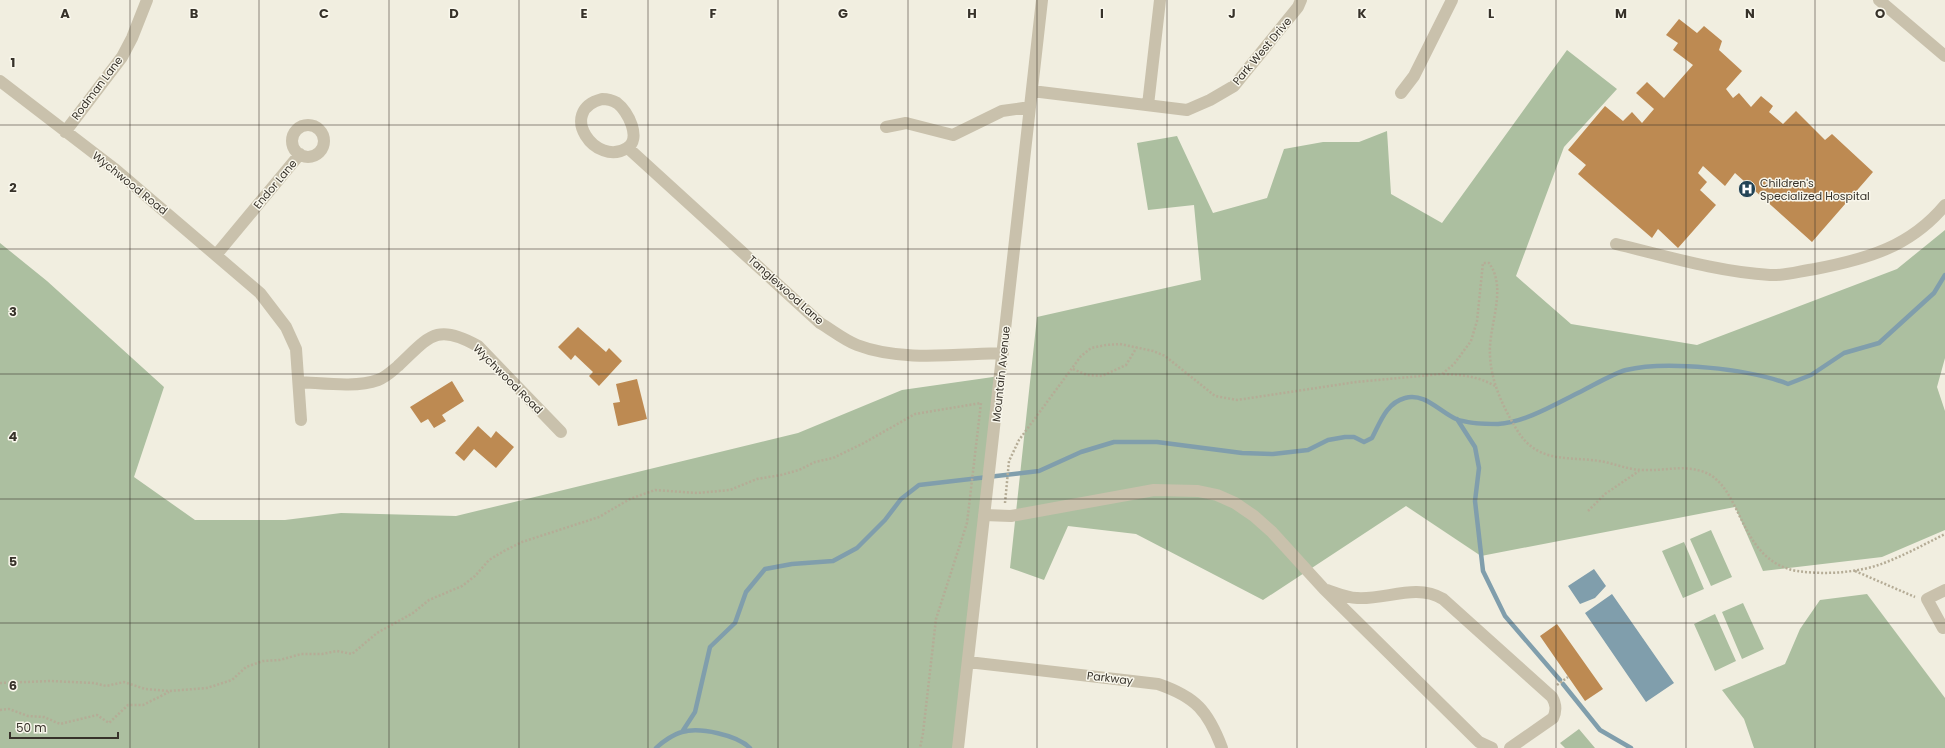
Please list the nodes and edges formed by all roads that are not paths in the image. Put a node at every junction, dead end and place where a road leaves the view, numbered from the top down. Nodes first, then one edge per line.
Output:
1 (147, 0) edge
2 (1042, 0) edge
3 (1160, 0) edge
4 (1302, 0) edge
5 (1452, 0) edge
6 (1879, 0) edge
7 (1945, 56) edge
8 (0, 81) edge
9 (1032, 91) junction
10 (1401, 93) dead end
11 (1148, 105) junction
12 (1030, 107) junction
13 (886, 127) dead end
14 (65, 132) junction
15 (628, 148) junction
16 (300, 154) dead end
17 (1945, 205) edge
18 (1616, 244) dead end
19 (216, 255) junction
20 (1003, 353) junction
21 (299, 382) junction
22 (300, 420) dead end
23 (561, 432) dead end
24 (984, 515) junction
25 (1324, 589) junction
26 (1945, 590) edge
27 (1944, 629) edge
28 (968, 662) junction
29 (958, 748) edge
30 (1222, 748) edge
31 (1492, 748) edge
32 (1510, 748) edge

1 - 14 street, Rodman Lane
2 - 9 street, Mountain Avenue
3 - 11 street
4 - 11 street, Park West Drive
5 - 10 street
6 - 7 street
8 - 14 street, Wychwood Road
9 - 11 street, Park West Drive
9 - 12 street, Mountain Avenue
12 - 13 street
12 - 20 street, Mountain Avenue
14 - 19 street, Wychwood Road
15 - 15 street
15 - 20 street, Tanglewood Lane
16 - 19 street, Endor Lane
17 - 18 street
19 - 21 street
20 - 24 street, Mountain Avenue
21 - 22 street
21 - 23 street, Wychwood Road
24 - 25 street
24 - 28 street, Mountain Avenue
25 - 31 street
25 - 32 street
26 - 27 street
28 - 29 street, Mountain Avenue
28 - 30 street, Parkway

